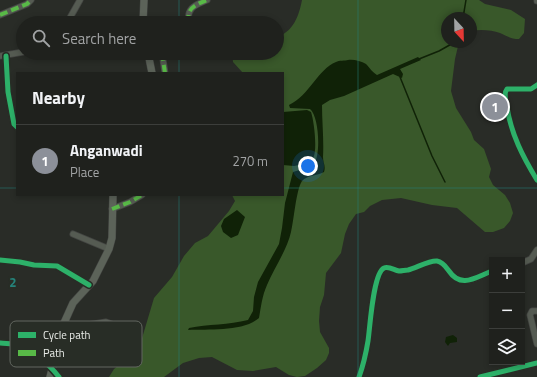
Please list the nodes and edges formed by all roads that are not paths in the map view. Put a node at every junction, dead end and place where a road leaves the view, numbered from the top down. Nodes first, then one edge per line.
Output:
1 (31, 0) edge
2 (80, 0) edge
3 (144, 0) edge
4 (207, 0) edge
5 (0, 15) edge
6 (71, 16) edge
7 (143, 16) edge
8 (188, 16) edge
9 (16, 53) edge
10 (3, 56) edge
11 (149, 60) edge
12 (163, 60) edge
13 (152, 72) edge
14 (165, 72) edge
15 (537, 85) edge
16 (16, 126) edge
17 (537, 180) edge
18 (113, 196) edge
19 (140, 196) edge
20 (112, 209) junction
21 (73, 234) dead end
22 (109, 249) junction
23 (537, 250) edge
24 (0, 260) edge
25 (525, 262) edge
26 (489, 272) edge
27 (89, 285) junction
28 (537, 311) edge
29 (65, 321) edge
30 (537, 344) edge
31 (537, 363) edge
32 (53, 368) joint
33 (50, 377) edge
34 (59, 377) edge
35 (358, 377) edge
36 (480, 377) edge

1 - 5 street
2 - 6 street
3 - 7 main road
4 - 8 street
9 - 10 street
10 - 16 street
11 - 13 main road
12 - 14 street
15 - 17 street
18 - 20 main road
19 - 20 street
20 - 22 main road
21 - 22 street
22 - 27 main road
23 - 25 street
24 - 27 street
26 - 35 street
27 - 29 main road
28 - 30 street
31 - 36 street
32 - 33 main road
32 - 34 street

